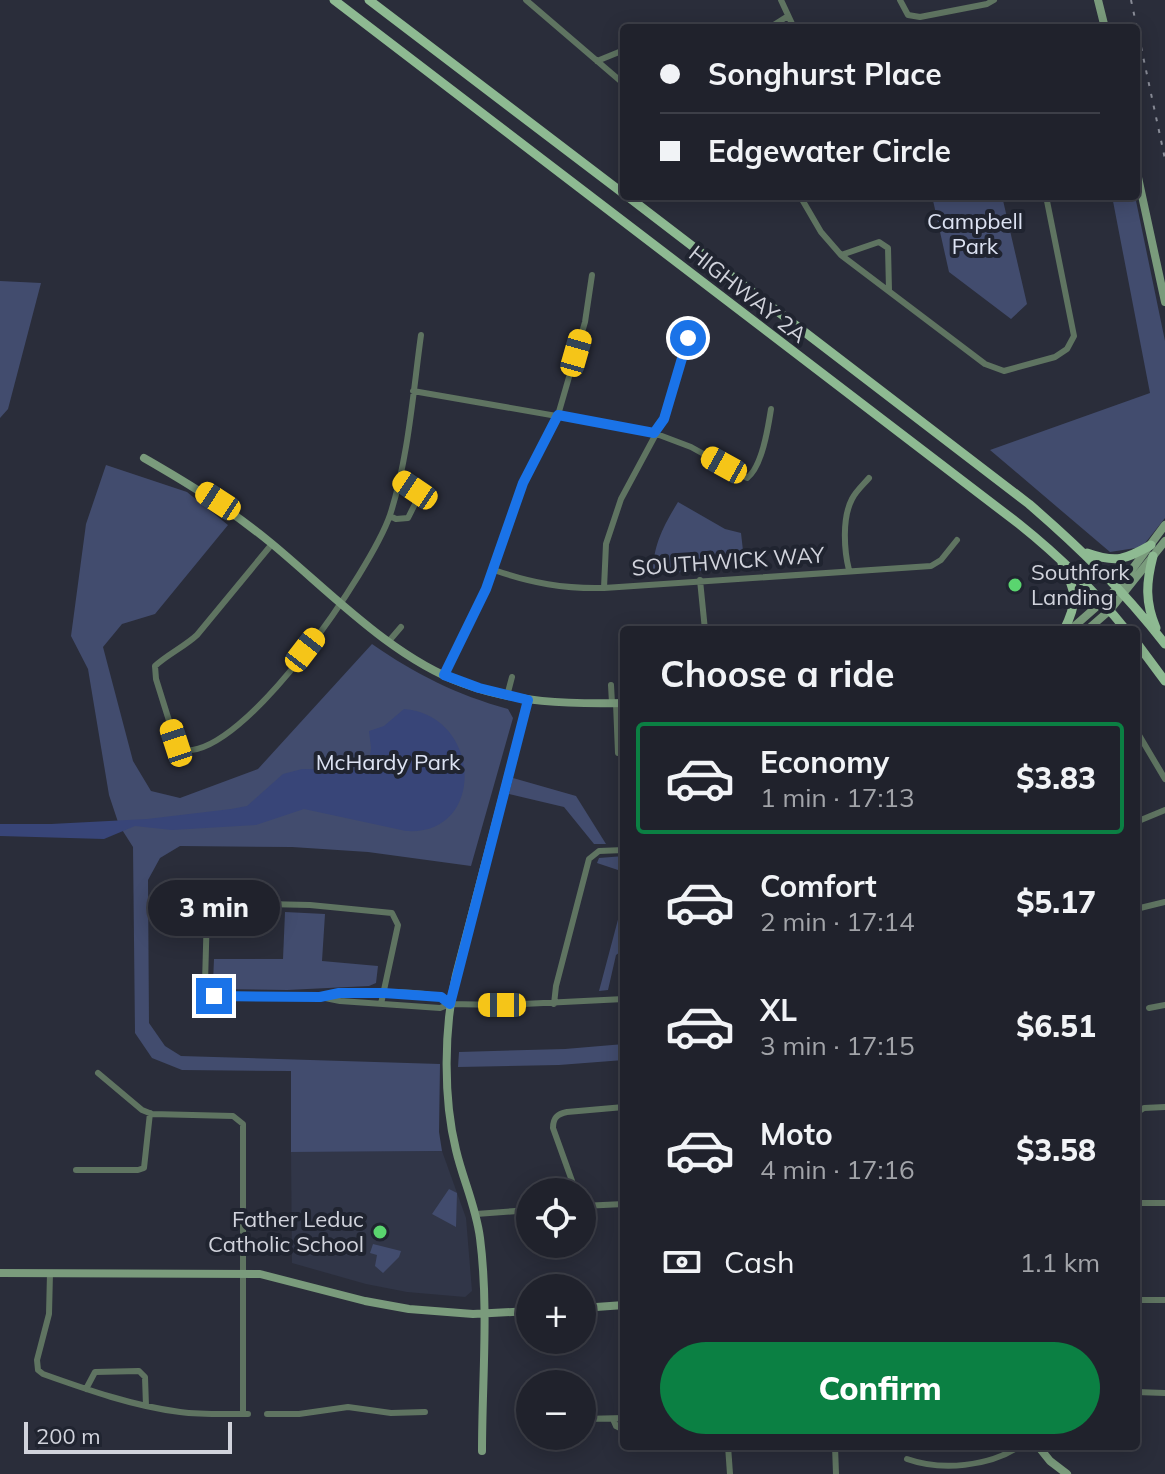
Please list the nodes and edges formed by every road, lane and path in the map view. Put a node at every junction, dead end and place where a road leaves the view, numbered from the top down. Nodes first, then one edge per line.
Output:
1 (334, 0) edge
2 (369, 0) edge
3 (526, 0) edge
4 (781, 0) edge
5 (900, 0) edge
6 (994, 0) edge
7 (1098, 0) edge
8 (788, 16) junction
9 (775, 24) edge
10 (792, 24) edge
11 (1104, 24) edge
12 (620, 52) edge
13 (597, 61) junction
14 (620, 81) edge
15 (1140, 186) edge
16 (620, 191) edge
17 (632, 200) edge
18 (802, 200) edge
19 (1047, 200) edge
20 (841, 255) junction
21 (592, 275) dead end
22 (889, 290) junction
23 (1165, 302) edge
24 (421, 335) dead end
25 (688, 338) dead end
26 (413, 391) junction
27 (771, 409) dead end
28 (558, 415) junction
29 (654, 433) junction
30 (144, 458) dead end
31 (869, 478) dead end
32 (400, 480) junction
33 (390, 516) junction
34 (1165, 525) edge
35 (957, 540) dead end
36 (1165, 541) edge
37 (272, 544) junction
38 (1152, 551) junction
39 (1084, 552) junction
40 (1059, 556) junction
41 (494, 570) junction
42 (849, 570) junction
43 (700, 580) junction
44 (604, 588) junction
45 (1122, 590) junction
46 (343, 603) junction
47 (1107, 606) junction
48 (705, 626) edge
49 (1068, 626) edge
50 (1074, 626) edge
51 (1090, 626) edge
52 (1123, 626) edge
53 (401, 627) dead end
54 (389, 641) junction
55 (1163, 641) edge
56 (1140, 647) edge
57 (444, 675) junction
58 (512, 677) dead end
59 (1165, 681) edge
60 (611, 685) dead end
61 (507, 696) junction
62 (528, 700) junction
63 (617, 703) edge
64 (1140, 737) edge
65 (618, 753) dead end
66 (1165, 779) edge
67 (1165, 810) edge
68 (1140, 820) edge
69 (620, 850) edge
70 (1165, 902) edge
71 (1140, 908) edge
72 (384, 993) junction
73 (320, 997) junction
74 (620, 999) edge
75 (381, 1004) junction
76 (450, 1004) junction
77 (554, 1004) junction
78 (1165, 1005) edge
79 (1149, 1008) dead end
80 (98, 1073) dead end
81 (620, 1107) edge
82 (1165, 1107) edge
83 (1140, 1110) edge
84 (150, 1113) junction
85 (76, 1170) dead end
86 (571, 1178) edge
87 (1140, 1203) edge
88 (1165, 1203) edge
89 (620, 1204) edge
90 (596, 1205) edge
91 (516, 1211) edge
92 (476, 1214) junction
93 (0, 1273) edge
94 (50, 1273) junction
95 (243, 1273) junction
96 (1140, 1300) edge
97 (1165, 1300) edge
98 (620, 1305) edge
99 (596, 1307) edge
100 (516, 1312) edge
101 (483, 1314) junction
102 (86, 1389) junction
103 (1140, 1392) edge
104 (1165, 1393) edge
105 (146, 1406) junction
106 (425, 1412) dead end
107 (267, 1414) dead end
108 (620, 1418) edge
109 (596, 1419) edge
110 (613, 1419) junction
111 (620, 1428) edge
112 (728, 1450) edge
113 (835, 1450) edge
114 (1013, 1450) edge
115 (1041, 1450) edge
116 (482, 1451) dead end
117 (907, 1459) dead end
118 (730, 1474) edge
119 (836, 1474) edge
120 (1067, 1474) edge

1 - 40 main road, HIGHWAY 2A
2 - 16 main road, HIGHWAY 2A
3 - 13 street
4 - 8 street
5 - 6 street
7 - 11 street
8 - 9 street
8 - 10 street
12 - 13 street
13 - 14 street
15 - 23 street
17 - 39 main road, HIGHWAY 2A
18 - 20 street
19 - 22 street
20 - 22 street
20 - 22 street
21 - 28 street
24 - 26 street
25 - 29 street
26 - 28 street
26 - 32 street
27 - 29 street
28 - 29 street
28 - 41 street
29 - 44 street
30 - 37 street
31 - 42 street
32 - 33 street
32 - 33 street
33 - 46 street
34 - 38 street
35 - 42 street, SOUTHWICK WAY
36 - 38 street
37 - 46 street
37 - 46 street
38 - 39 main road
38 - 45 street
38 - 55 main road
39 - 45 main road, HIGHWAY 2A
40 - 47 main road, HIGHWAY 2A
40 - 49 main road
41 - 44 street, SOUTHWICK WAY
41 - 57 street
42 - 43 street, SOUTHWICK WAY
43 - 44 street, SOUTHWICK WAY
43 - 48 street
45 - 47 street
45 - 55 main road, HIGHWAY 2A
46 - 54 street
47 - 50 street
47 - 51 street
47 - 52 main road, HIGHWAY 2A
53 - 54 street
54 - 57 street
56 - 59 main road
57 - 61 street
58 - 61 street
60 - 63 street
61 - 62 street
62 - 63 street
62 - 76 street
63 - 65 street
64 - 66 street
67 - 68 street
69 - 77 street
70 - 71 street
72 - 73 street
72 - 73 street
72 - 75 street
72 - 76 street
73 - 75 street
74 - 77 street
75 - 76 street
76 - 77 street
76 - 92 street
78 - 79 street
80 - 84 street
81 - 86 street
82 - 83 street
84 - 85 street
84 - 95 street
87 - 88 street
89 - 90 street
91 - 92 street
92 - 101 street
93 - 94 street
94 - 95 street
94 - 102 street
95 - 101 street
95 - 105 street
96 - 97 street
98 - 99 street
100 - 101 street
101 - 116 street
102 - 105 street
102 - 105 street
103 - 104 street
106 - 107 street
108 - 110 street
109 - 110 street
110 - 111 street
112 - 118 street
113 - 119 street
114 - 117 street
115 - 120 street

